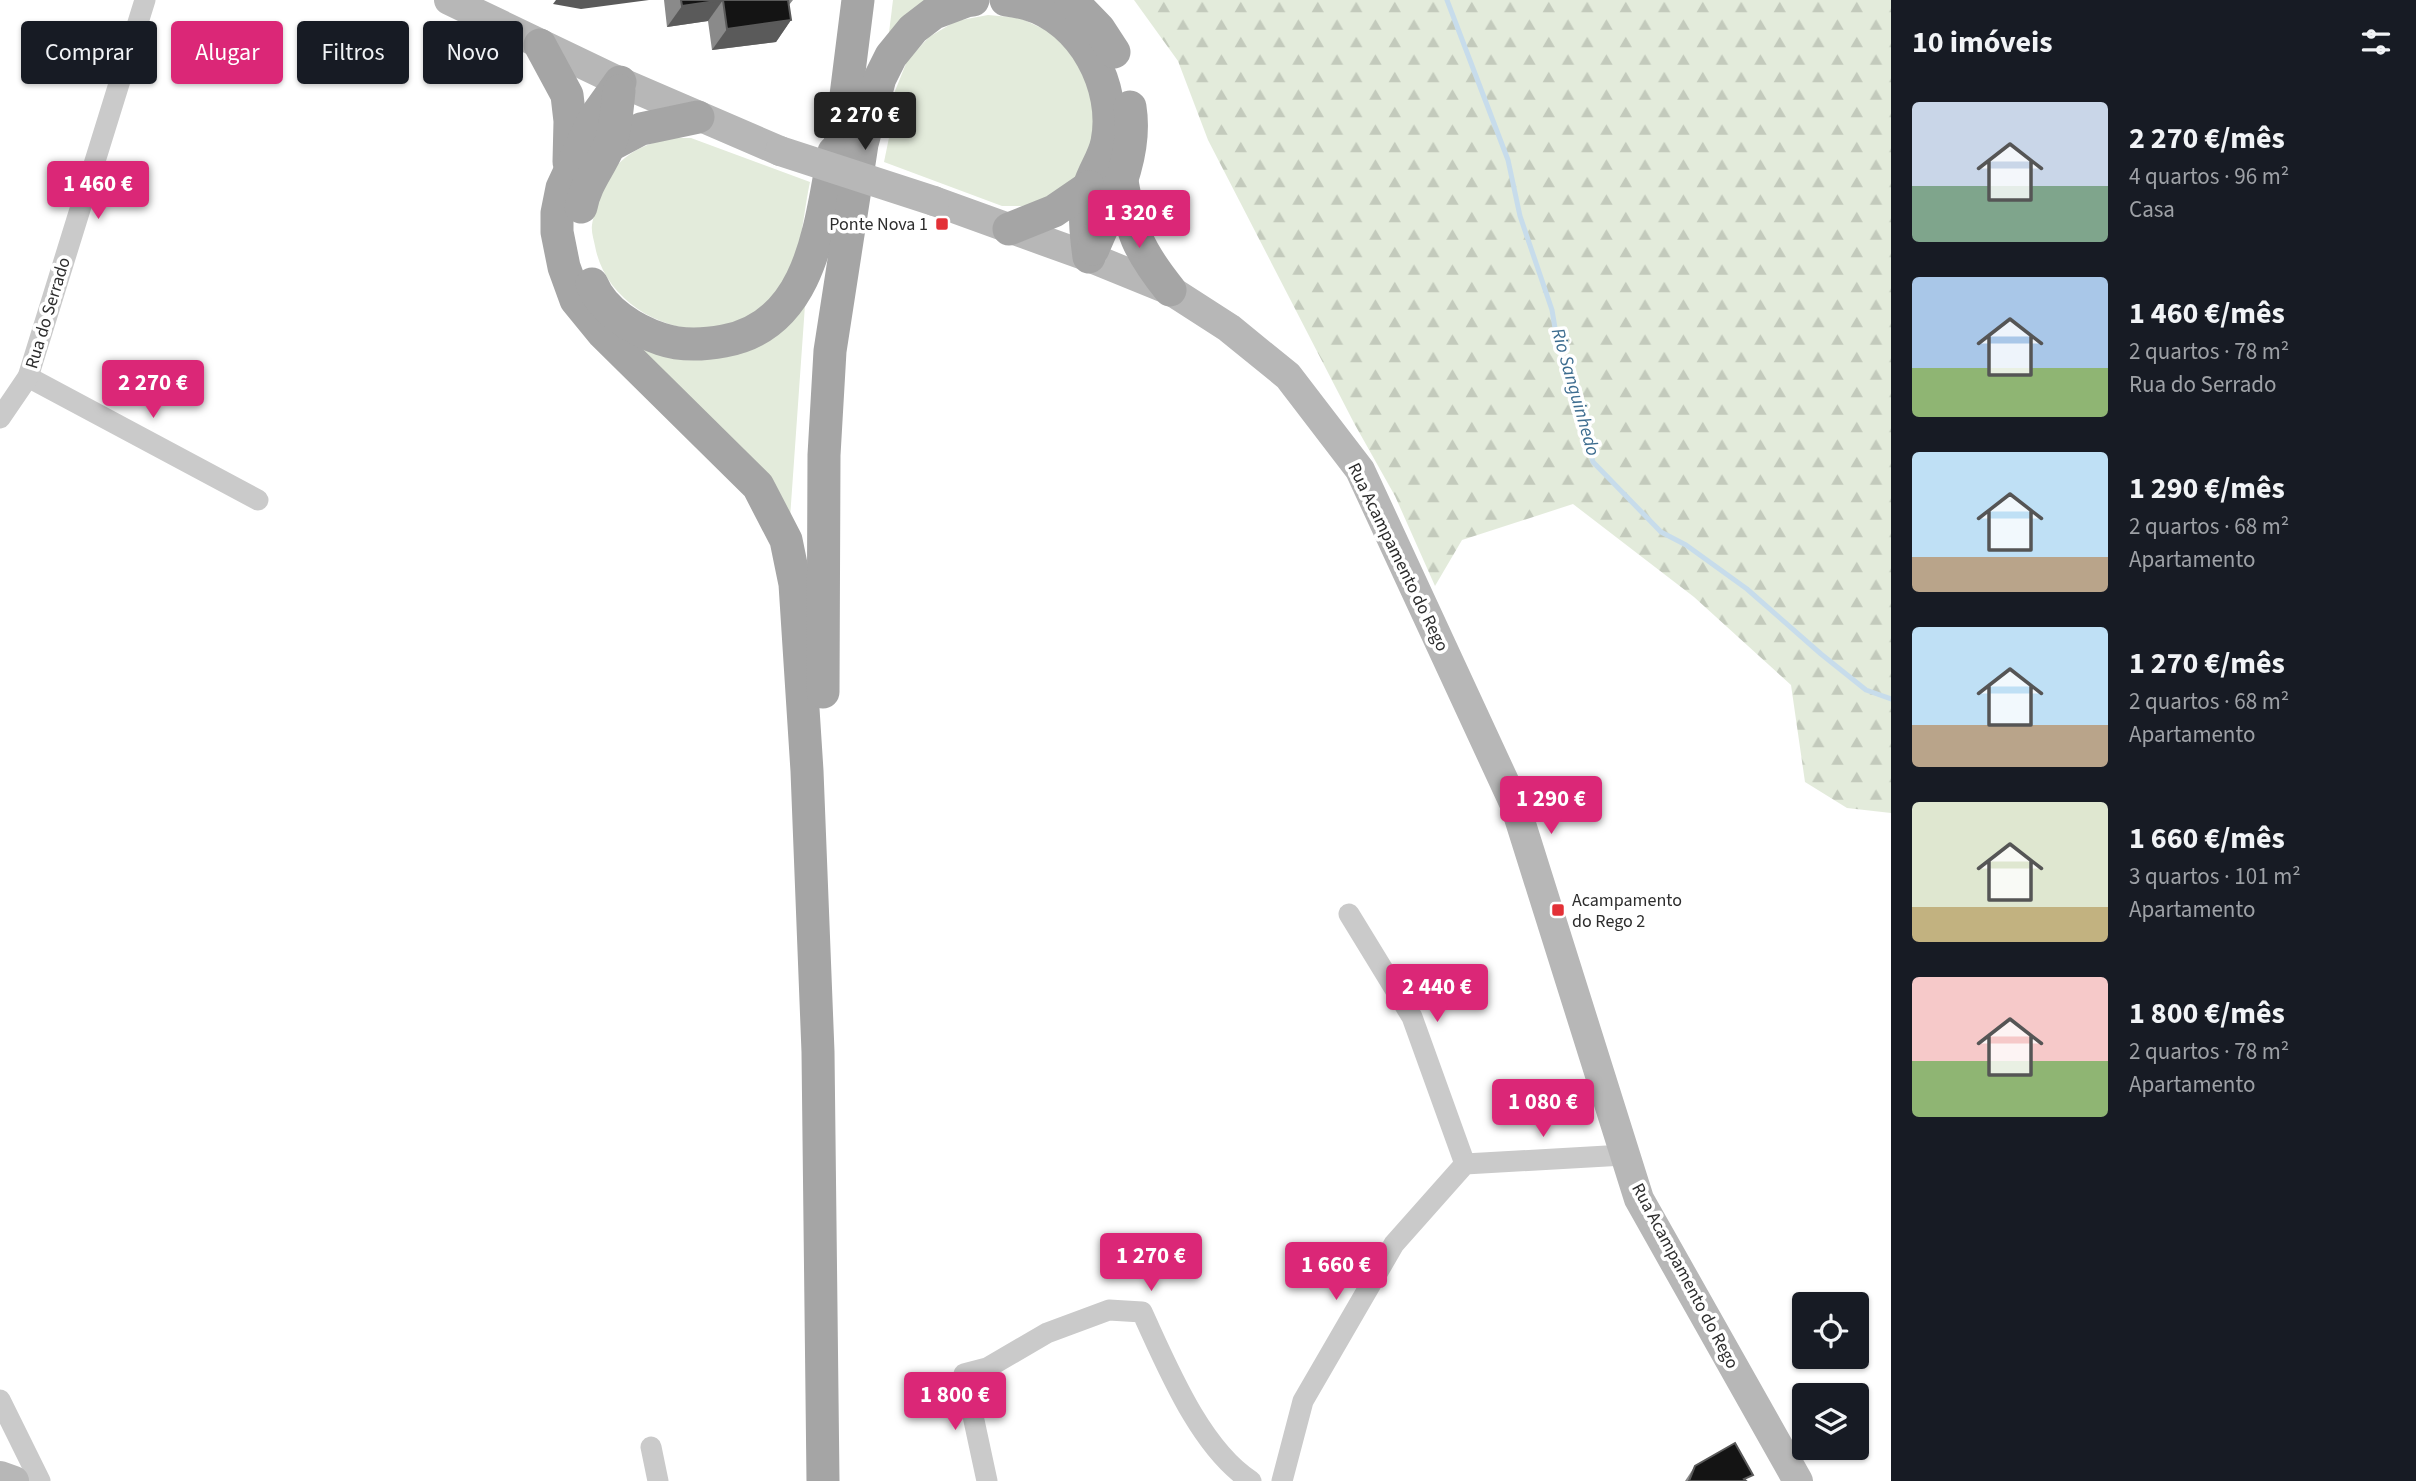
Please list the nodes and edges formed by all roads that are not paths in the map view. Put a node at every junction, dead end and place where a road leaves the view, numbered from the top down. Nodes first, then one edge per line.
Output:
1 (145, 0) edge
2 (449, 0) edge
3 (858, 0) edge
4 (875, 0) edge
5 (973, 0) edge
6 (1006, 0) edge
7 (1071, 0) edge
8 (540, 45) junction
9 (620, 82) junction
10 (846, 91) junction
11 (698, 117) junction
12 (862, 144) junction
13 (609, 146) junction
14 (569, 172) junction
15 (1122, 181) junction
16 (1089, 187) junction
17 (1009, 229) junction
18 (1089, 257) junction
19 (1170, 290) junction
20 (28, 377) junction
21 (0, 418) edge
22 (257, 500) dead end
23 (807, 771) junction
24 (1349, 914) dead end
25 (818, 1052) junction
26 (1624, 1155) junction
27 (1465, 1164) junction
28 (0, 1400) edge
29 (651, 1447) dead end
30 (0, 1476) edge
31 (15, 1481) edge
32 (40, 1481) edge
33 (658, 1481) edge
34 (822, 1481) edge
35 (988, 1481) edge
36 (1251, 1481) edge
37 (1282, 1481) edge
38 (1798, 1481) edge

1 - 20 street, Rua do Serrado
2 - 8 main road, Rua Acampamento do Rego
3 - 10 main road
4 - 12 main road
5 - 12 main road
6 - 16 main road
7 - 15 main road
8 - 9 main road, Rua Acampamento do Rego
8 - 14 main road
9 - 11 main road, Rua Acampamento do Rego
9 - 13 main road
9 - 14 main road
10 - 13 main road
10 - 23 main road
11 - 13 main road
11 - 17 main road, Rua Acampamento do Rego, bridge
12 - 25 main road
14 - 23 main road
15 - 18 main road
15 - 19 main road
16 - 17 main road
16 - 18 main road
17 - 18 main road, Rua Acampamento do Rego
18 - 19 main road, Rua Acampamento do Rego
19 - 26 main road, Rua Acampamento do Rego
20 - 21 street, Rua do Serrado
20 - 22 street
23 - 25 main road
24 - 27 street
25 - 34 main road
26 - 27 street
26 - 38 main road, Rua Acampamento do Rego
27 - 37 street
28 - 32 street
29 - 33 street
30 - 31 main road
35 - 36 street

